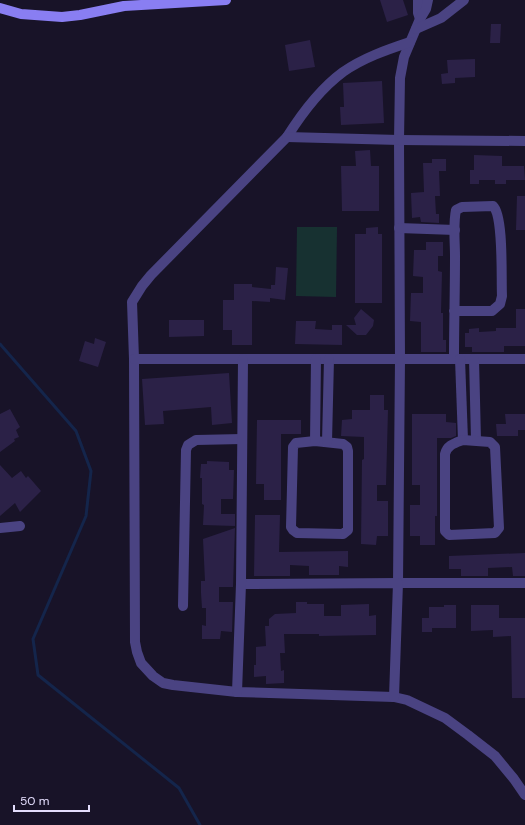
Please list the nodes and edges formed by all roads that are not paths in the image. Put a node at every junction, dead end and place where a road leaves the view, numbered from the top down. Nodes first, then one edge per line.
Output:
1 (226, 0) edge
2 (418, 0) edge
3 (428, 0) edge
4 (464, 0) edge
5 (123, 3) edge
6 (0, 8) edge
7 (418, 24) junction
8 (410, 42) junction
9 (287, 137) junction
10 (399, 140) junction
11 (525, 141) edge
12 (399, 228) junction
13 (455, 230) junction
14 (454, 311) junction
15 (134, 358) junction
16 (243, 359) junction
17 (316, 359) junction
18 (329, 359) junction
19 (400, 359) junction
20 (457, 359) junction
21 (474, 359) junction
22 (525, 359) edge
23 (242, 439) junction
24 (463, 440) junction
25 (476, 440) junction
26 (315, 441) junction
27 (327, 442) junction
28 (20, 526) dead end
29 (0, 528) edge
30 (398, 582) junction
31 (525, 583) edge
32 (242, 584) junction
33 (183, 606) dead end
34 (237, 692) junction
35 (394, 697) junction
36 (525, 795) edge

1 - 5 street
2 - 7 street
3 - 7 street
4 - 7 street
5 - 6 street
7 - 8 street
8 - 9 street
8 - 10 street
9 - 10 street
9 - 15 street
10 - 11 street
10 - 12 street
12 - 13 street
12 - 19 street
13 - 14 street
13 - 14 street
14 - 20 street
15 - 16 street
15 - 34 street
16 - 17 street
16 - 23 street
17 - 18 street
17 - 26 street
18 - 19 street
18 - 27 street
19 - 20 street
19 - 30 street
20 - 21 street
20 - 24 street
21 - 22 street
21 - 25 street
23 - 32 street
23 - 33 street
24 - 25 street
24 - 25 street
26 - 27 street
26 - 27 street
28 - 29 street
30 - 31 street
30 - 32 street
30 - 35 street
32 - 34 street
34 - 35 street
35 - 36 street

